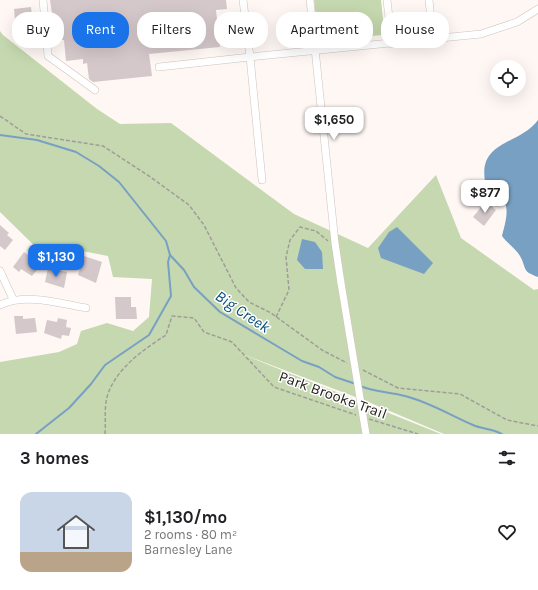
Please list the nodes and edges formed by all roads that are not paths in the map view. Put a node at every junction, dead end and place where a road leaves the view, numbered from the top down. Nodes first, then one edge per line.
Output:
1 (43, 0) edge
2 (244, 0) edge
3 (310, 0) edge
4 (387, 0) edge
5 (429, 0) edge
6 (538, 9) edge
7 (388, 12) edge
8 (430, 12) edge
9 (449, 37) edge
10 (381, 45) edge
11 (316, 51) junction
12 (250, 57) junction
13 (159, 67) dead end
14 (95, 90) dead end
15 (262, 180) dead end
16 (0, 271) edge
17 (13, 299) junction
18 (0, 305) edge
19 (86, 308) dead end
20 (366, 434) edge

1 - 14 street
2 - 12 street
3 - 11 street
4 - 7 street
5 - 8 street
6 - 9 street
10 - 11 street
11 - 12 street
11 - 20 street, bridge
12 - 13 street
12 - 15 street
16 - 17 street
17 - 18 street
17 - 19 street

